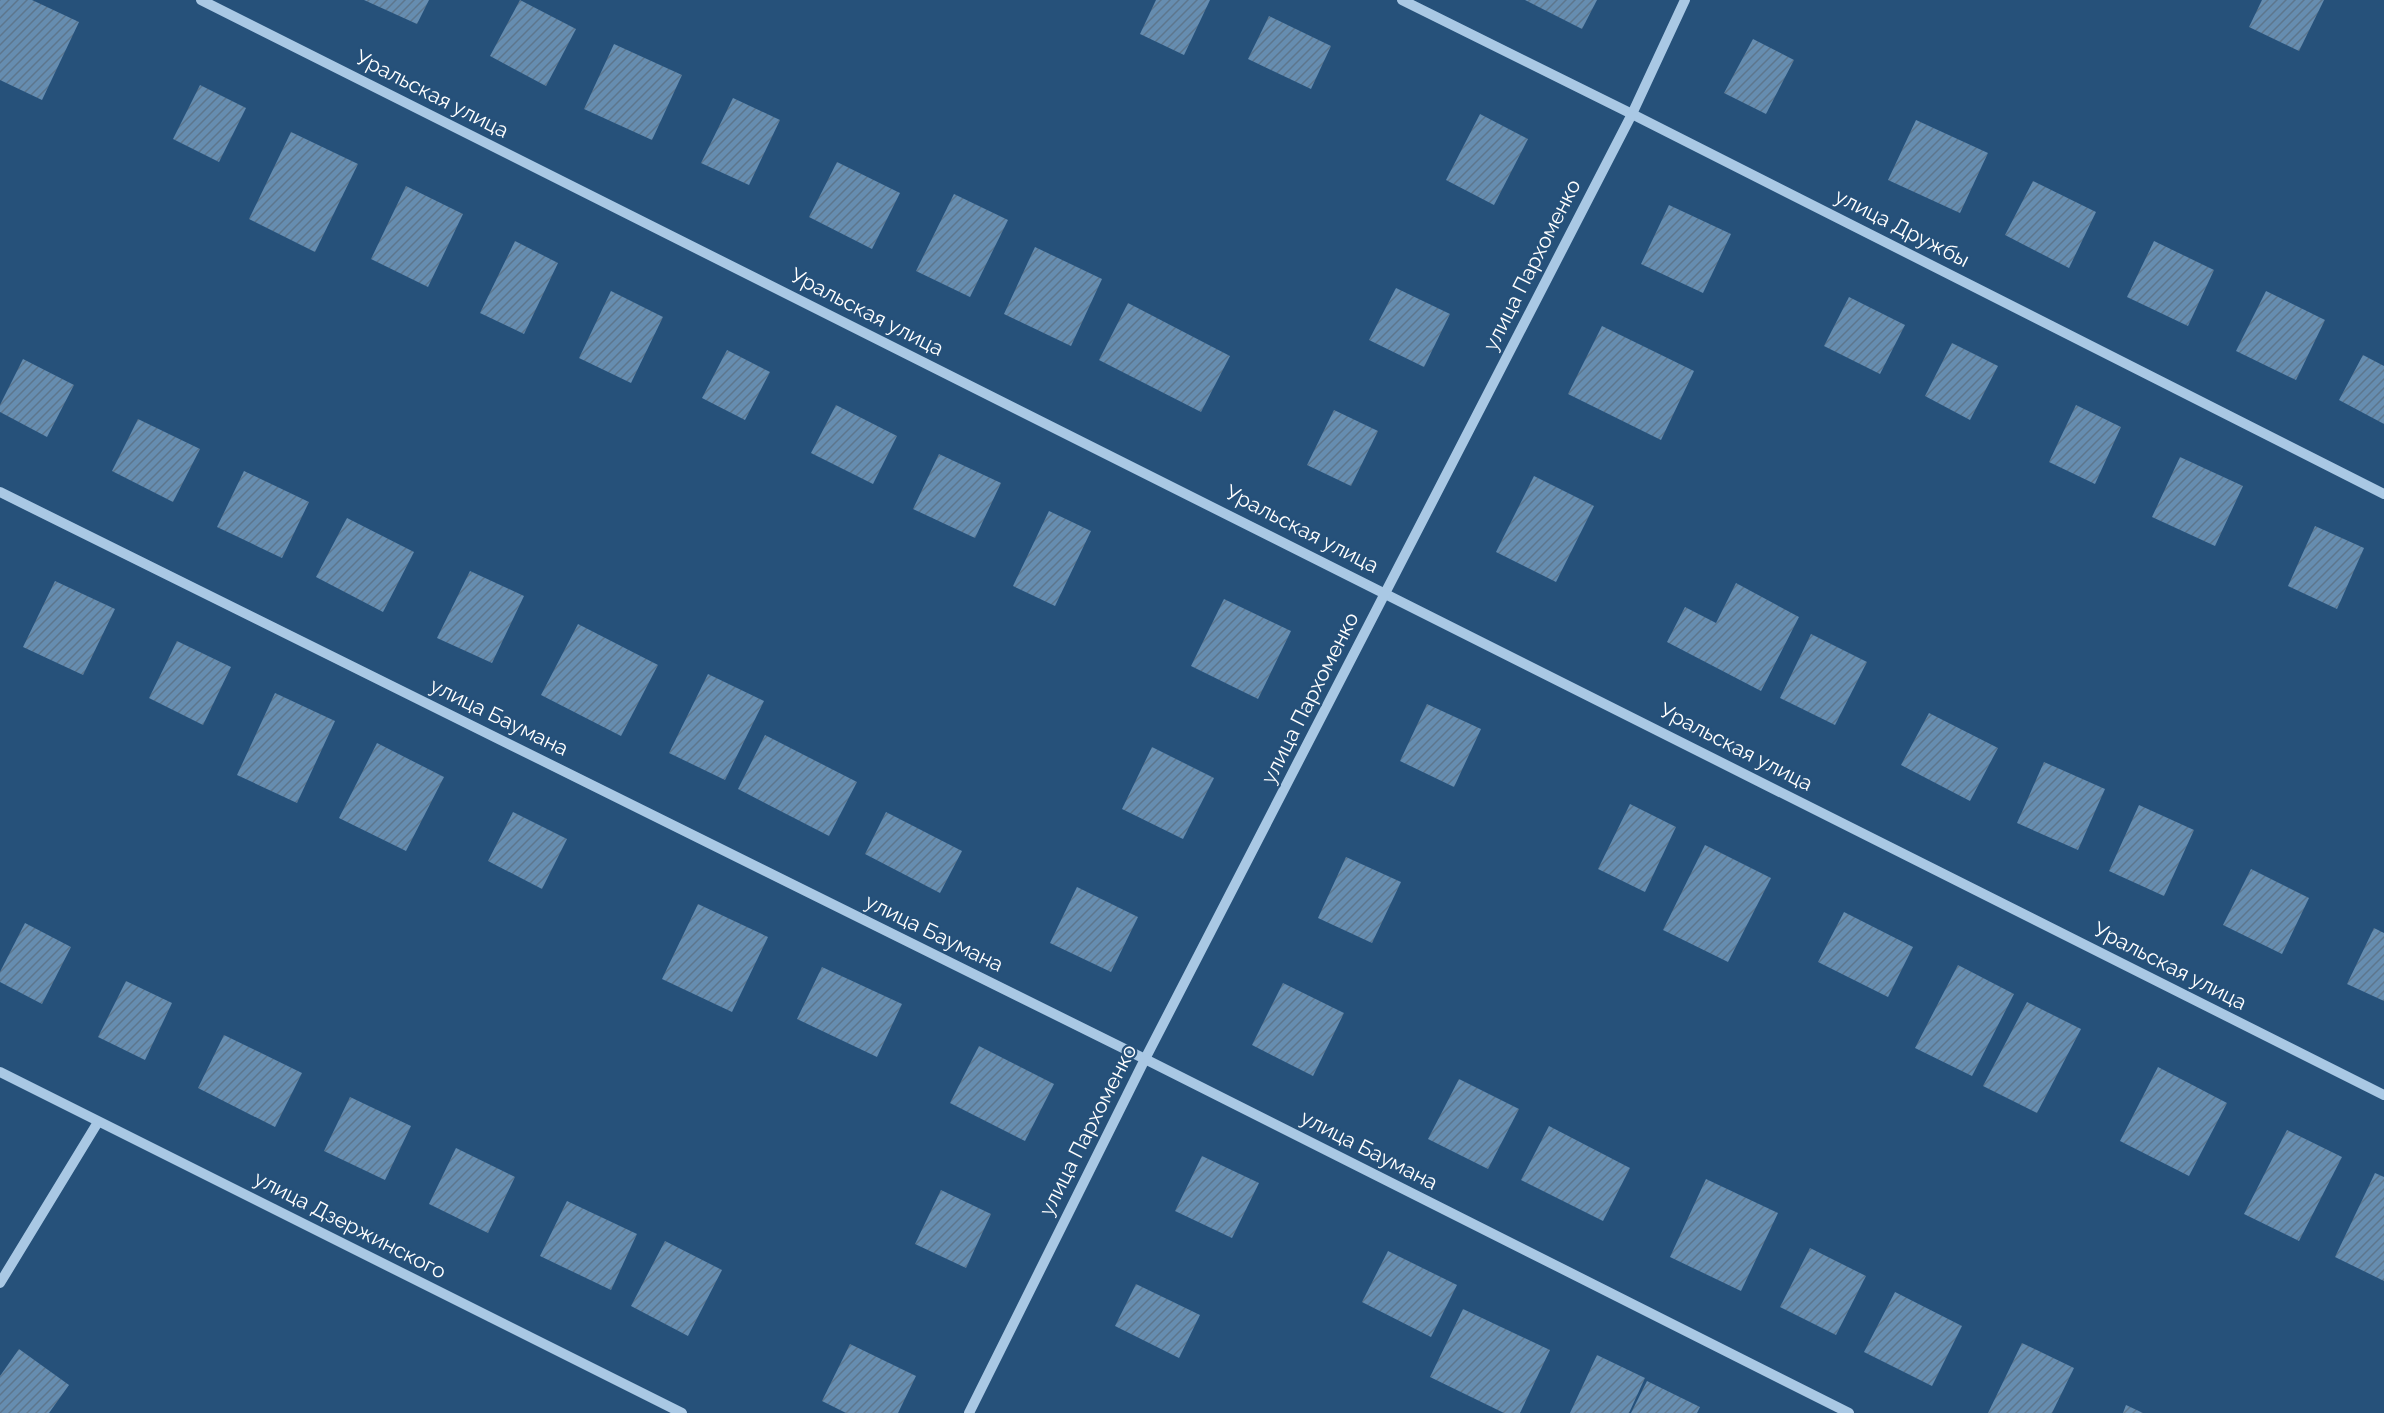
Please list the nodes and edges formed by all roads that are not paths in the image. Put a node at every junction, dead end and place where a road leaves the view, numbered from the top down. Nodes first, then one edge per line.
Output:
1 (201, 0) edge
2 (1402, 0) edge
3 (1685, 0) edge
4 (1632, 114) junction
5 (0, 492) edge
6 (2384, 494) edge
7 (1386, 593) junction
8 (1145, 1059) junction
9 (0, 1072) edge
10 (2384, 1095) edge
11 (98, 1122) junction
12 (0, 1283) edge
13 (682, 1413) edge
14 (969, 1413) edge
15 (1849, 1413) edge

1 - 7 street, Уральская улица
2 - 4 street, улица Дружбы
3 - 4 street, улица Пархоменко
4 - 6 street, улица Дружбы
4 - 7 street, улица Пархоменко
5 - 8 street, улица Баумана
7 - 8 street, улица Пархоменко
7 - 10 street, Уральская улица
8 - 14 street, улица Пархоменко
8 - 15 street, улица Баумана
9 - 11 street, улица Дзержинского
11 - 12 street
11 - 13 street, улица Дзержинского

